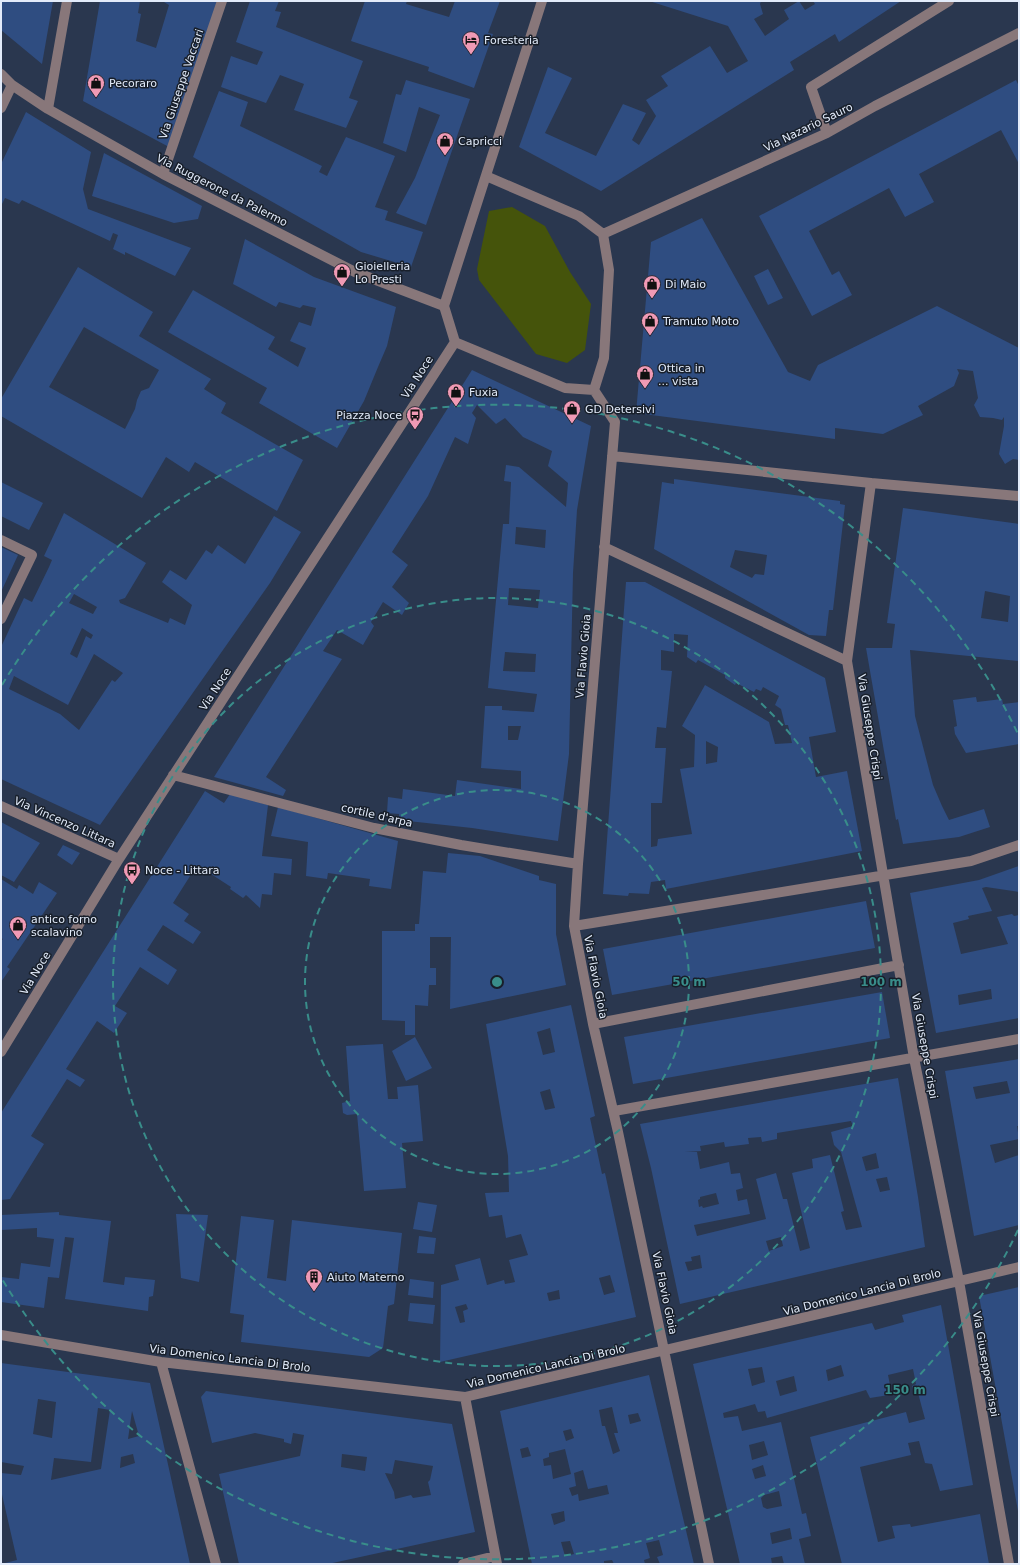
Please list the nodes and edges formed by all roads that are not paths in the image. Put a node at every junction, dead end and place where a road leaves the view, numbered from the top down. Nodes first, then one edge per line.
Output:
1 (67, 1) edge
2 (222, 1) edge
3 (542, 1) edge
4 (949, 1) edge
5 (1019, 33) edge
6 (1, 74) edge
7 (12, 85) junction
8 (1, 108) edge
9 (48, 109) junction
10 (827, 133) junction
11 (163, 174) junction
12 (486, 176) junction
13 (603, 234) junction
14 (444, 306) junction
15 (454, 342) junction
16 (594, 390) junction
17 (612, 456) junction
18 (871, 483) junction
19 (1019, 496) edge
20 (1, 540) edge
21 (604, 547) junction
22 (1, 619) edge
23 (847, 661) junction
24 (173, 775) junction
25 (1, 806) edge
26 (1019, 845) edge
27 (119, 859) junction
28 (578, 864) junction
29 (882, 874) junction
30 (574, 926) junction
31 (899, 965) junction
32 (593, 1024) junction
33 (1019, 1039) edge
34 (1, 1052) edge
35 (914, 1058) junction
36 (614, 1111) junction
37 (1019, 1267) edge
38 (959, 1281) junction
39 (1, 1335) edge
40 (665, 1352) junction
41 (161, 1362) junction
42 (465, 1397) junction
43 (496, 1560) edge
44 (216, 1564) edge
45 (463, 1564) edge
46 (709, 1564) edge
47 (1009, 1564) edge

1 - 9 street
2 - 11 street, Via Giuseppe Vaccari
3 - 12 street
4 - 10 street
5 - 10 street, Via Nazario Sauro
6 - 7 street, Via Ruggerone da Palermo
7 - 8 street
7 - 9 street, Via Ruggerone da Palermo
9 - 11 street, Via Ruggerone da Palermo
10 - 13 street, Via Nazario Sauro
11 - 14 street, Via Ruggerone da Palermo
12 - 13 street
12 - 14 street
13 - 16 street
14 - 15 street
15 - 16 street
15 - 24 street, Via Noce
16 - 17 street, Via Flavio Gioia
17 - 18 street
17 - 21 street, Via Flavio Gioia
18 - 19 street
18 - 23 street, Via Giuseppe Crispi
20 - 22 street
21 - 23 street
21 - 28 street, Via Flavio Gioia
23 - 29 street, Via Giuseppe Crispi
24 - 27 street, Via Noce
24 - 28 street, cortile d'arpa
25 - 27 street, Via Vincenzo Littara
26 - 29 street
27 - 34 street, Via Noce
28 - 30 street, Via Flavio Gioia
29 - 30 street
29 - 31 street, Via Giuseppe Crispi
30 - 32 street, Via Flavio Gioia
31 - 32 street
31 - 35 street, Via Giuseppe Crispi
32 - 36 street, Via Flavio Gioia
33 - 35 street
35 - 36 street
35 - 38 street, Via Giuseppe Crispi
36 - 40 street, Via Flavio Gioia
37 - 38 street, Via Domenico Lancia Di Brolo
38 - 40 street, Via Domenico Lancia Di Brolo
38 - 47 street, Via Giuseppe Crispi
39 - 41 street, Via Domenico Lancia Di Brolo
40 - 42 street, Via Domenico Lancia Di Brolo
40 - 46 street, Via Flavio Gioia
41 - 42 street, Via Domenico Lancia Di Brolo
41 - 44 street
42 - 43 street
43 - 45 street

